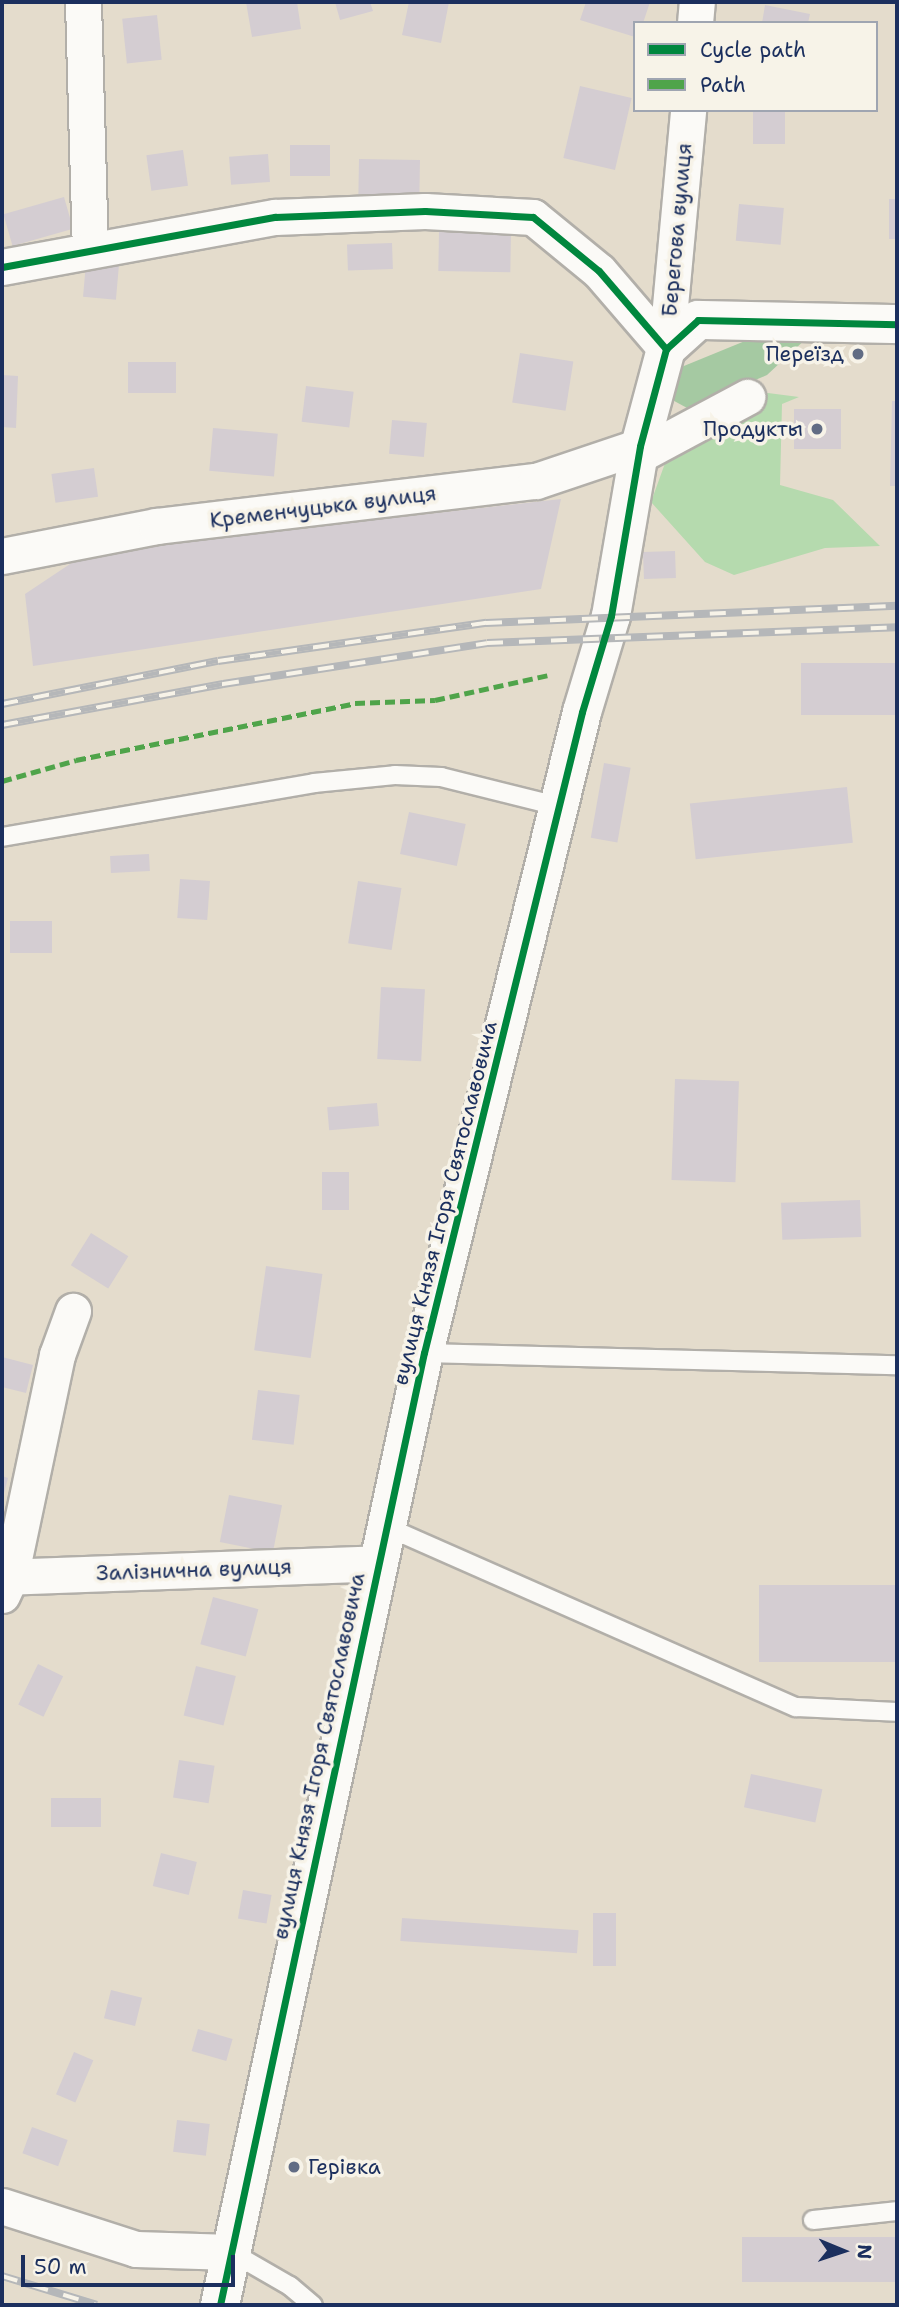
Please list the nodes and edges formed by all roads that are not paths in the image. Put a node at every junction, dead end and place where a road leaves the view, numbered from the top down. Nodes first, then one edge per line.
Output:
1 (83, 2) edge
2 (697, 2) edge
3 (695, 21) edge
4 (688, 112) edge
5 (90, 247) junction
6 (2, 267) edge
7 (897, 324) edge
8 (666, 349) junction
9 (747, 397) dead end
10 (640, 450) junction
11 (2, 556) edge
12 (562, 807) junction
13 (2, 837) edge
14 (73, 1311) dead end
15 (424, 1353) junction
16 (897, 1365) edge
17 (383, 1545) junction
18 (4, 1583) edge
19 (897, 1712) edge
20 (2, 2206) edge
21 (897, 2211) edge
22 (813, 2220) dead end
23 (231, 2252) junction
24 (220, 2305) edge
25 (313, 2305) edge

1 - 5 street
2 - 3 street
4 - 8 street, Берегова вулиця
5 - 6 street
5 - 8 street
7 - 8 street
8 - 10 street, вулиця Князя Ігоря Святославовича
9 - 10 street, Кременчуцька вулиця
10 - 11 street, Кременчуцька вулиця
10 - 12 street, вулиця Князя Ігоря Святославовича
12 - 13 lane
12 - 15 street, вулиця Князя Ігоря Святославовича
14 - 18 street, Залізнична вулиця
15 - 16 lane
15 - 17 street, вулиця Князя Ігоря Святославовича
17 - 18 street, Залізнична вулиця
17 - 19 lane
17 - 23 street, вулиця Князя Ігоря Святославовича
20 - 23 street
21 - 22 lane
23 - 24 street, вулиця Князя Ігоря Святославовича
23 - 25 lane

